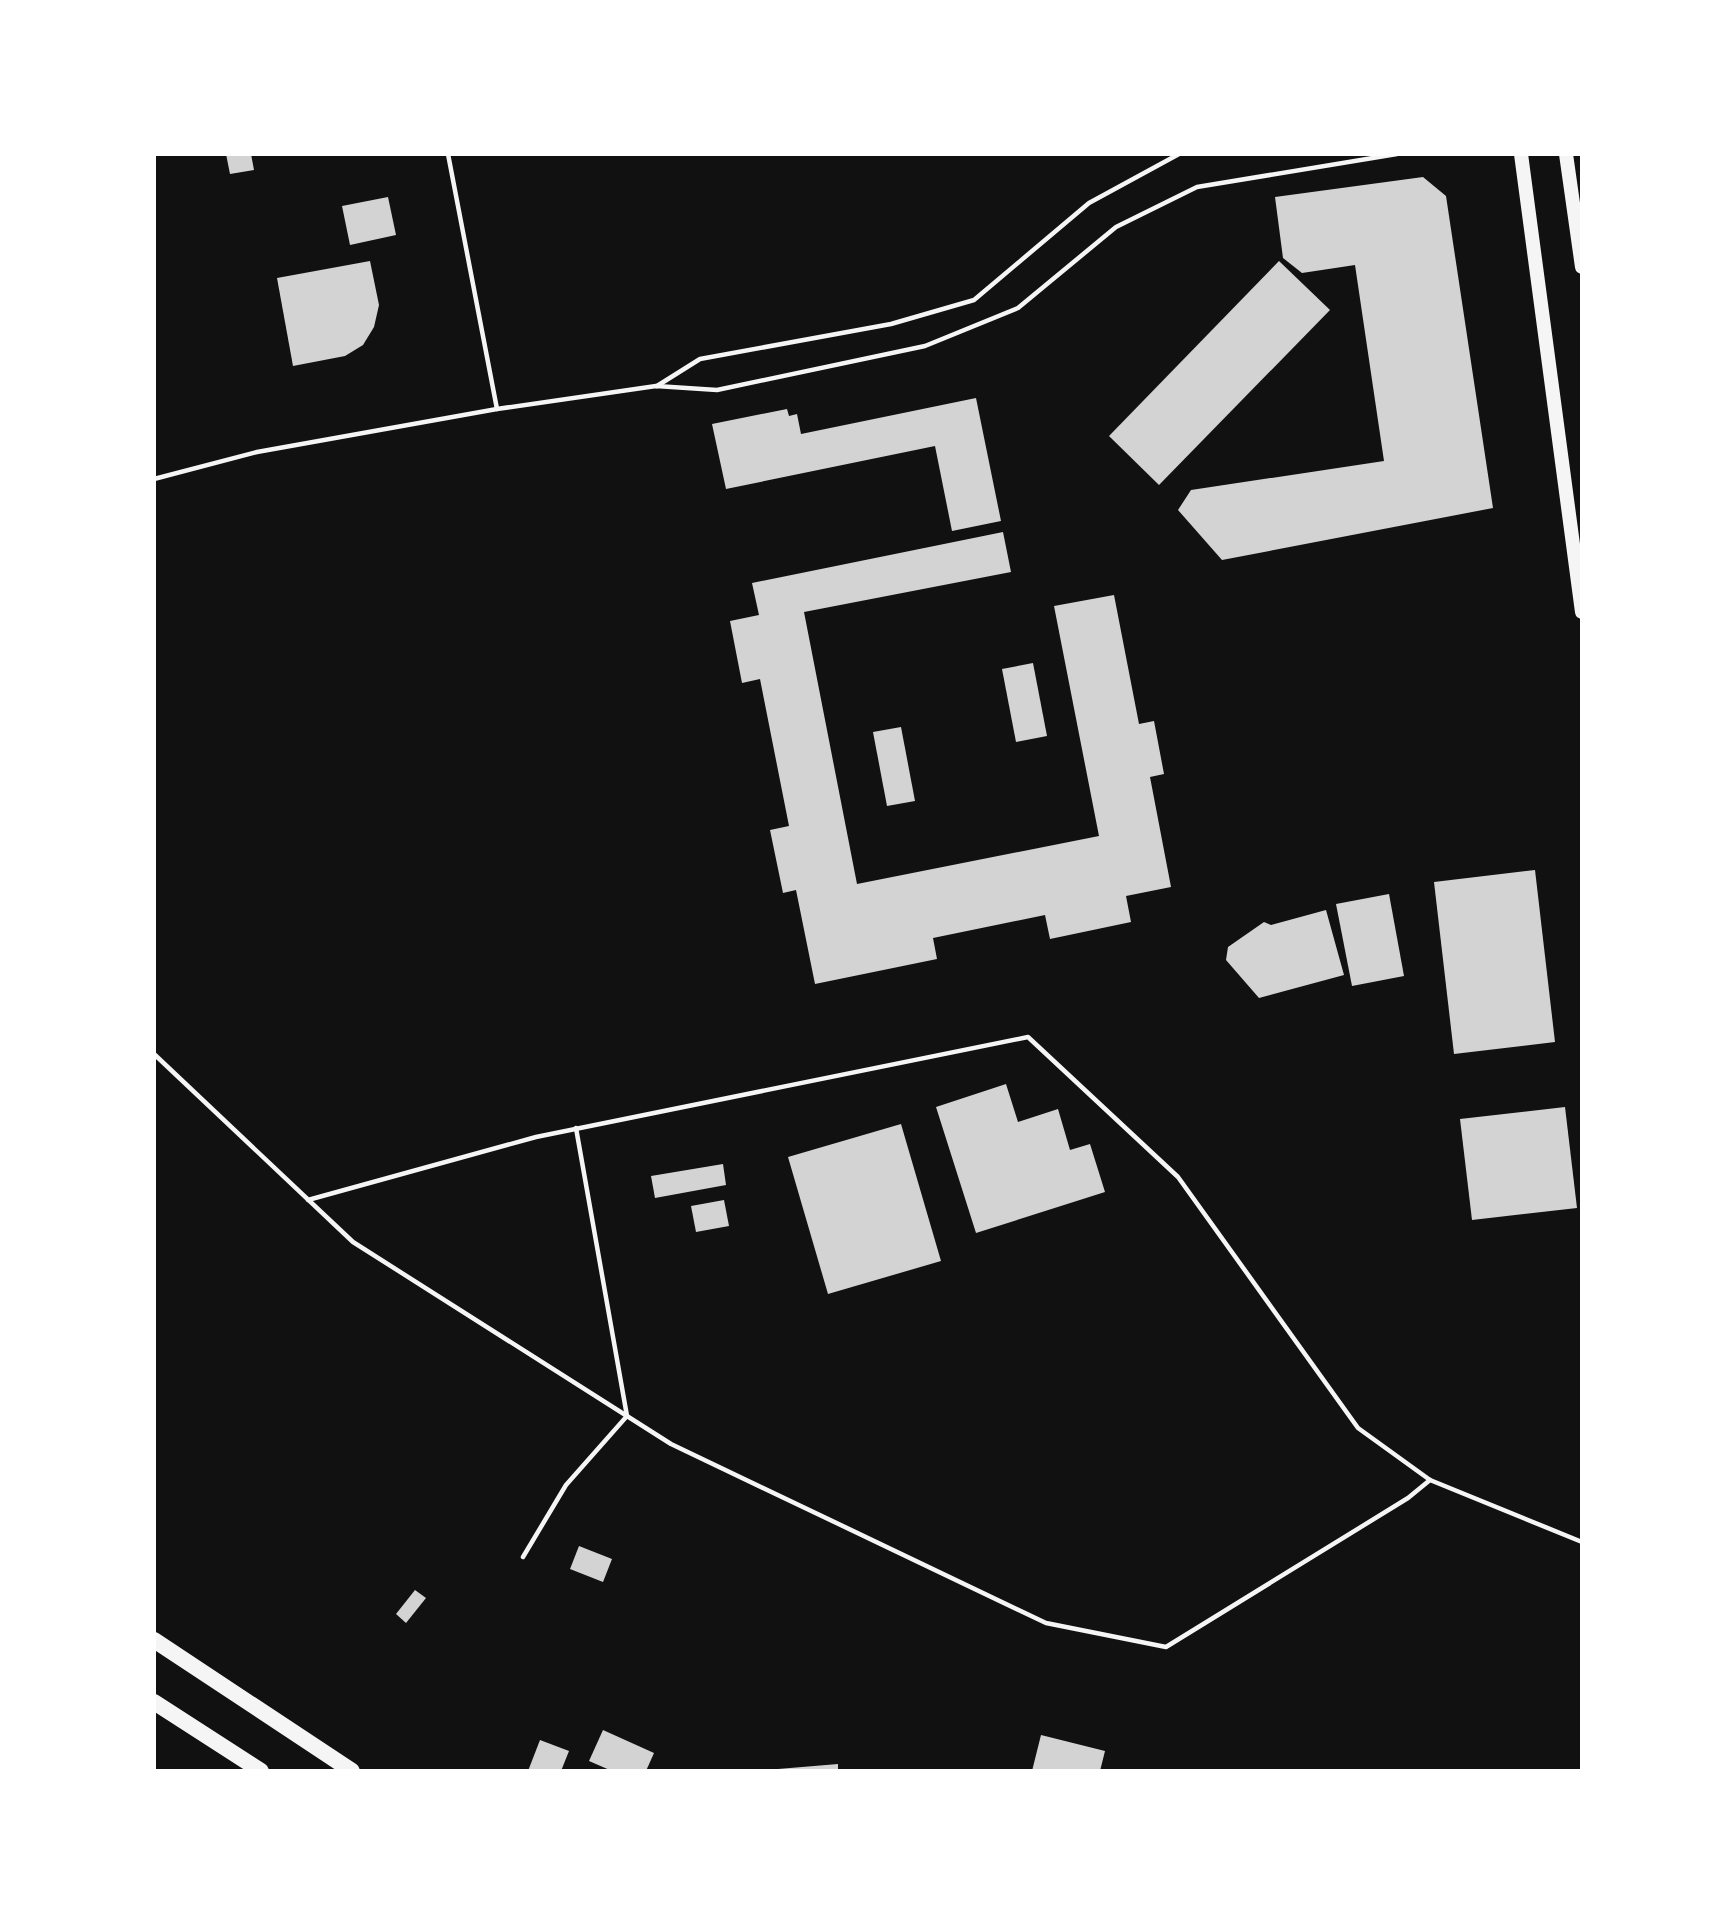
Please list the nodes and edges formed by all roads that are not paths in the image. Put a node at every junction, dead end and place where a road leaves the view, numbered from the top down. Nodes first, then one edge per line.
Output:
1 (448, 154) edge
2 (1179, 154) edge
3 (1397, 154) edge
4 (1521, 154) edge
5 (1566, 154) edge
6 (1582, 175) edge
7 (1571, 191) junction
8 (1582, 267) edge
9 (656, 386) junction
10 (497, 409) junction
11 (154, 479) edge
12 (1582, 612) edge
13 (154, 1054) edge
14 (576, 1128) junction
15 (308, 1200) junction
16 (627, 1416) junction
17 (1430, 1479) junction
18 (1582, 1542) edge
19 (523, 1557) dead end
20 (154, 1640) edge
21 (154, 1702) edge
22 (261, 1771) edge
23 (352, 1771) edge

1 - 10 lane
2 - 9 lane
3 - 9 lane
4 - 12 main road
5 - 7 main road
6 - 7 main road
7 - 8 main road
9 - 10 lane
10 - 11 lane
13 - 15 lane
14 - 15 lane
14 - 16 lane
14 - 17 lane
15 - 16 lane
16 - 17 lane
16 - 19 lane
17 - 18 lane
20 - 23 highway
21 - 22 highway

